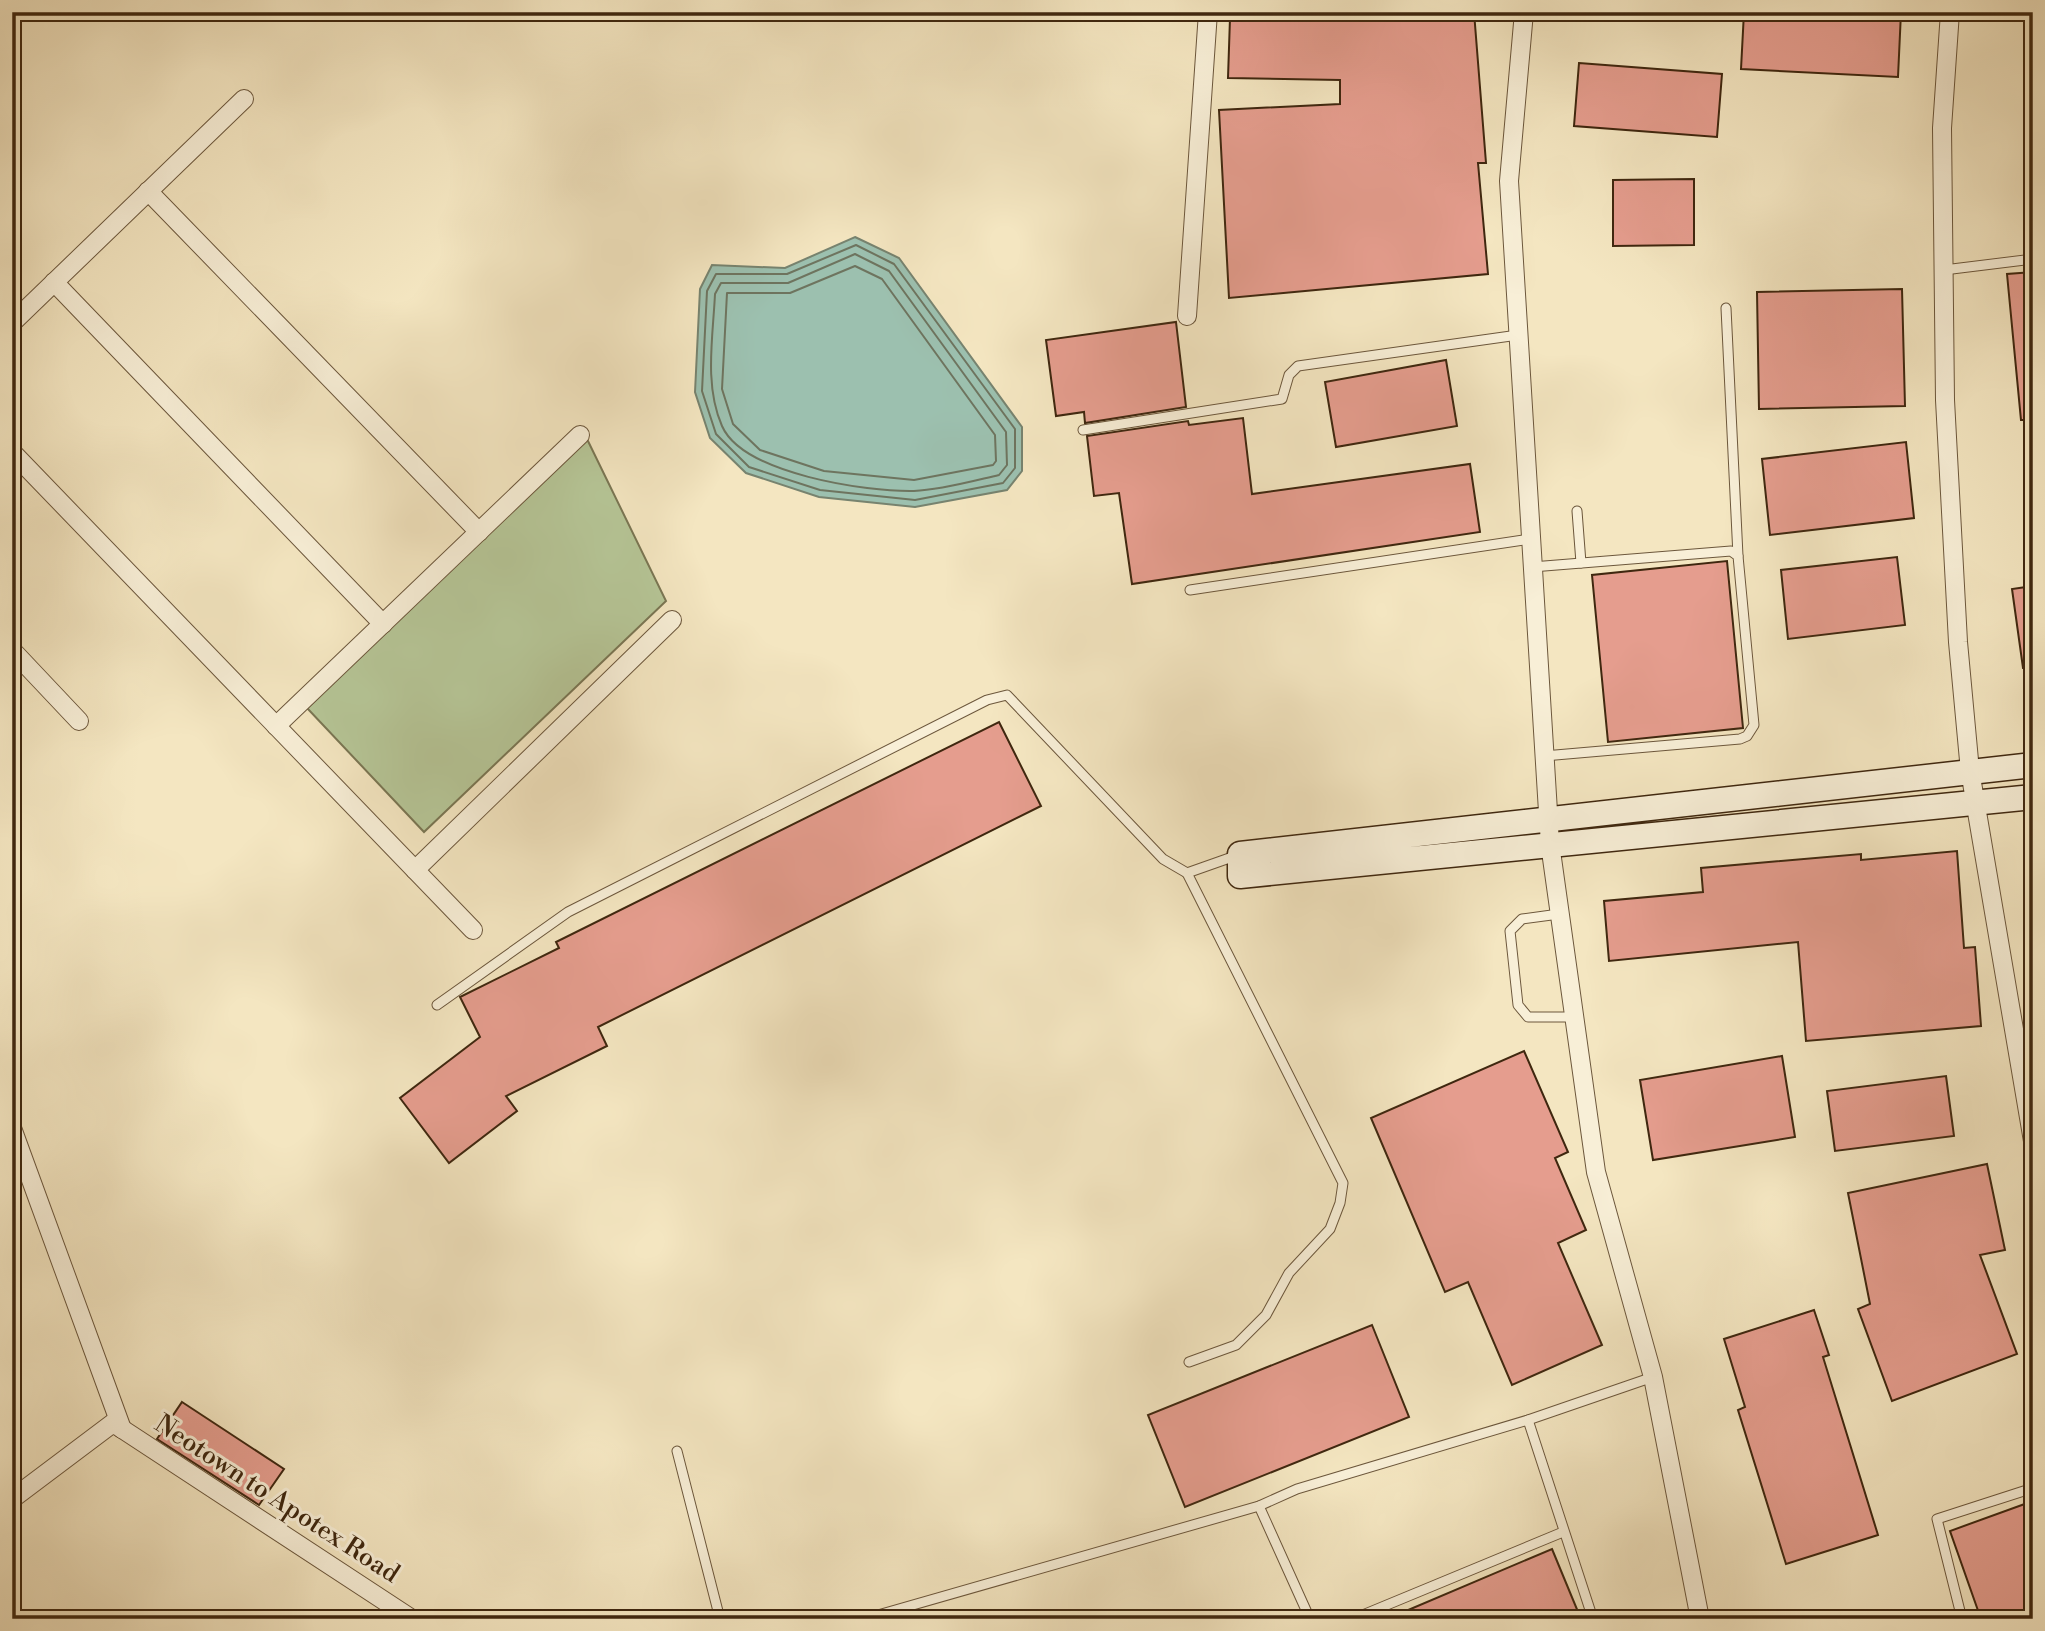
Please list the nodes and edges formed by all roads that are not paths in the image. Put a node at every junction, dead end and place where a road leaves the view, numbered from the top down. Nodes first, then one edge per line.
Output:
1 (1208, 12) edge
2 (1524, 12) edge
3 (1950, 12) edge
4 (244, 99) dead end
5 (148, 191) junction
6 (2033, 259) edge
7 (1944, 270) junction
8 (54, 282) junction
9 (1726, 308) dead end
10 (1187, 316) dead end
11 (12, 323) edge
12 (1518, 335) junction
13 (1083, 430) dead end
14 (580, 435) dead end
15 (12, 452) edge
16 (1577, 511) dead end
17 (478, 532) junction
18 (1530, 539) junction
19 (1738, 556) junction
20 (1581, 563) junction
21 (1532, 567) junction
22 (1190, 590) dead end
23 (671, 620) dead end
24 (383, 624) junction
25 (12, 650) edge
26 (79, 721) dead end
27 (276, 726) junction
28 (1544, 756) junction
29 (2033, 765) edge
30 (1970, 771) junction
31 (2033, 797) edge
32 (1977, 802) junction
33 (1549, 832) junction
34 (1240, 865) joint
35 (415, 870) junction
36 (1187, 873) junction
37 (1559, 914) junction
38 (474, 930) dead end
39 (437, 1005) dead end
40 (1574, 1017) junction
41 (12, 1128) edge
42 (2033, 1141) edge
43 (1189, 1362) dead end
44 (1653, 1377) junction
45 (1528, 1420) junction
46 (117, 1426) junction
47 (677, 1451) dead end
48 (2033, 1488) edge
49 (12, 1499) edge
50 (1259, 1506) junction
51 (1563, 1532) junction
52 (412, 1619) edge
53 (720, 1619) edge
54 (864, 1619) edge
55 (1310, 1619) edge
56 (1353, 1619) edge
57 (1593, 1619) edge
58 (1700, 1619) edge
59 (1962, 1619) edge

1 - 10 street
2 - 12 street
3 - 7 street
4 - 5 street
5 - 8 street
5 - 17 street
6 - 7 lane
7 - 30 street
8 - 11 street
8 - 24 street
9 - 19 lane
12 - 13 lane
12 - 18 street
14 - 17 street
15 - 27 street
16 - 20 lane
17 - 24 street
18 - 21 street
18 - 22 lane
19 - 20 lane
19 - 28 lane
20 - 21 lane
21 - 28 street
23 - 35 street
24 - 27 street
25 - 26 street
27 - 35 street
28 - 33 street
29 - 30 street
30 - 32 street
30 - 33 street
31 - 32 street
32 - 33 street
32 - 42 street
33 - 34 street
33 - 37 street
34 - 36 lane
35 - 38 street
36 - 39 lane
36 - 43 lane
37 - 40 street
37 - 40 lane
40 - 44 street
41 - 46 street
44 - 45 lane
44 - 58 street
45 - 50 lane
45 - 51 lane
46 - 49 street
46 - 52 street, Neotown to Apotex Road
47 - 53 lane
48 - 59 lane
50 - 54 lane
50 - 55 lane
51 - 56 lane
51 - 57 lane

